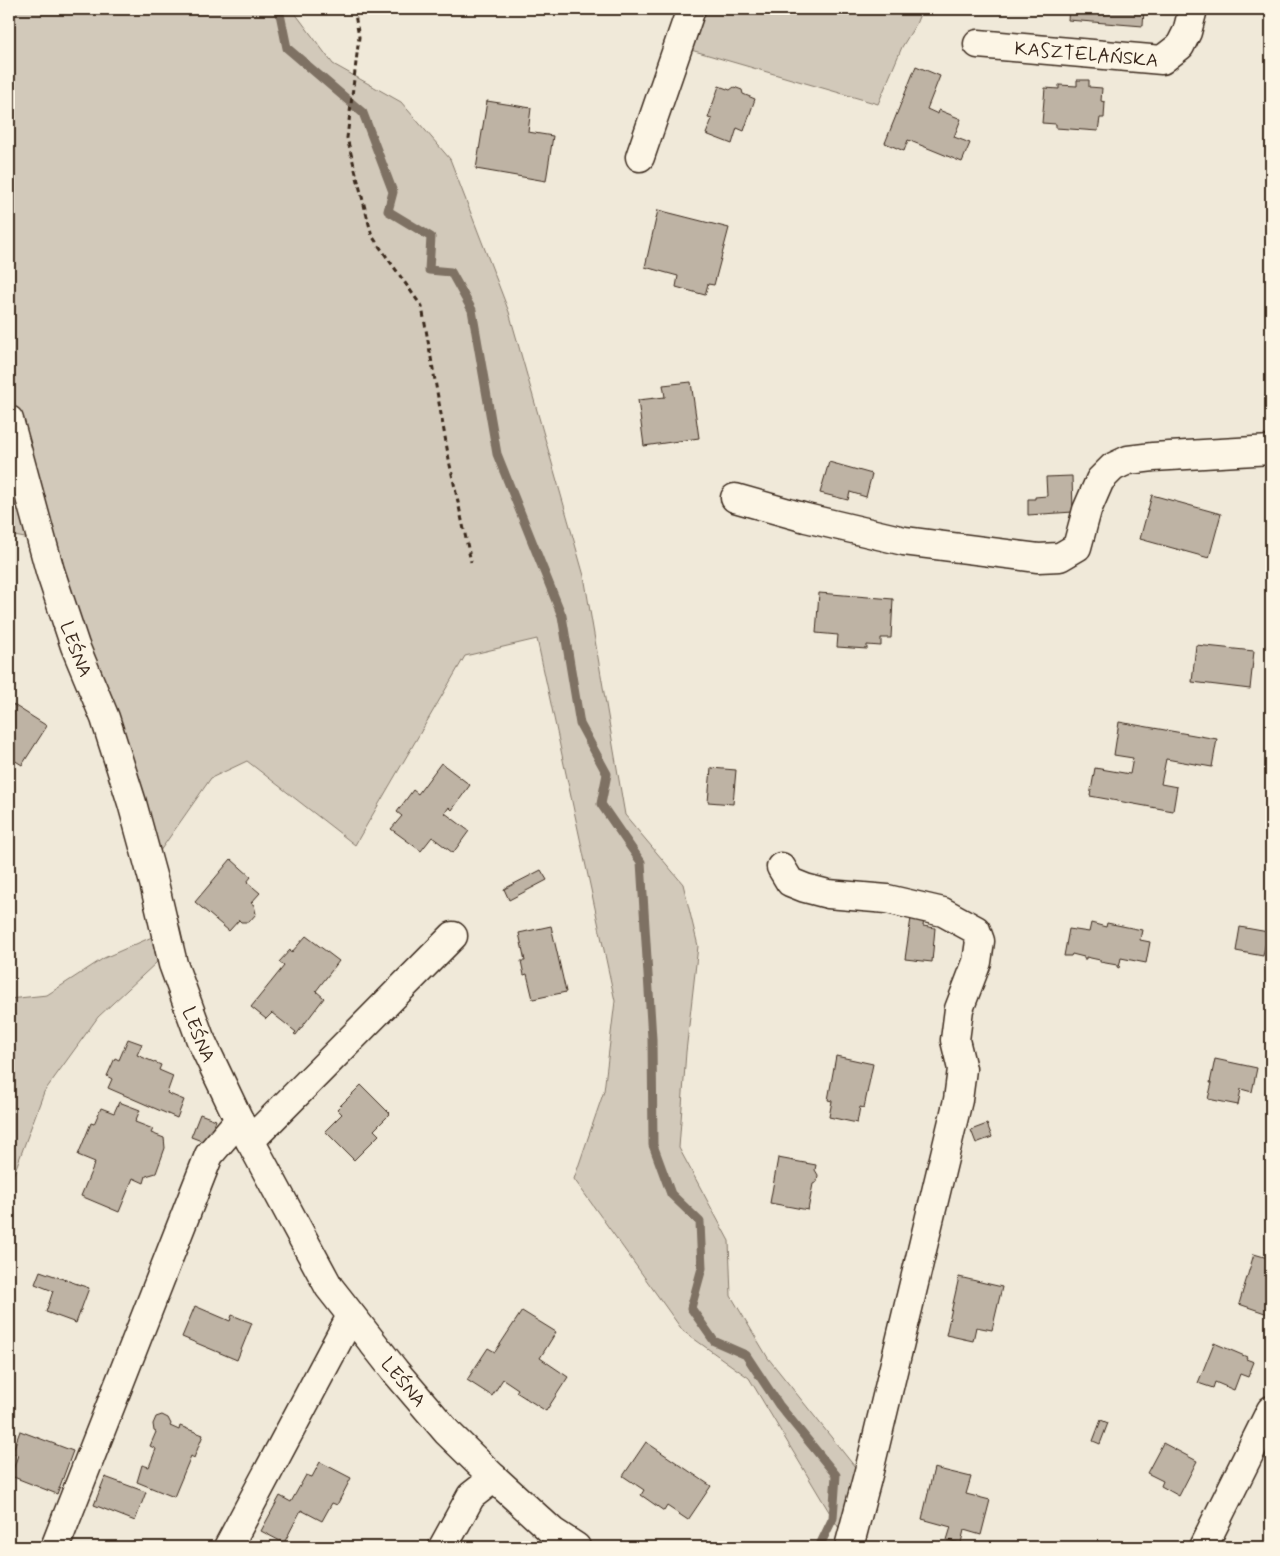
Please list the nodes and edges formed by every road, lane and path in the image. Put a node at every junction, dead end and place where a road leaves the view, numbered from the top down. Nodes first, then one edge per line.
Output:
1 (354, 9) edge
2 (691, 9) edge
3 (1193, 9) edge
4 (978, 44) dead end
5 (640, 157) dead end
6 (9, 420) edge
7 (1271, 450) edge
8 (735, 498) dead end
9 (472, 562) dead end
10 (781, 867) dead end
11 (453, 936) dead end
12 (245, 1130) junction
13 (351, 1316) junction
14 (1271, 1410) edge
15 (494, 1478) junction
16 (55, 1547) edge
17 (228, 1547) edge
18 (443, 1547) edge
19 (576, 1547) edge
20 (849, 1547) edge
21 (1203, 1547) edge

1 - 9 path
2 - 5 street
3 - 4 street, KASZTELAŃSKA
6 - 12 street, LEŚNA
7 - 8 street
10 - 20 street
11 - 12 street
12 - 13 street, LEŚNA
12 - 16 street
13 - 15 street, LEŚNA
13 - 17 street
14 - 21 street
15 - 18 street
15 - 19 street, LEŚNA

